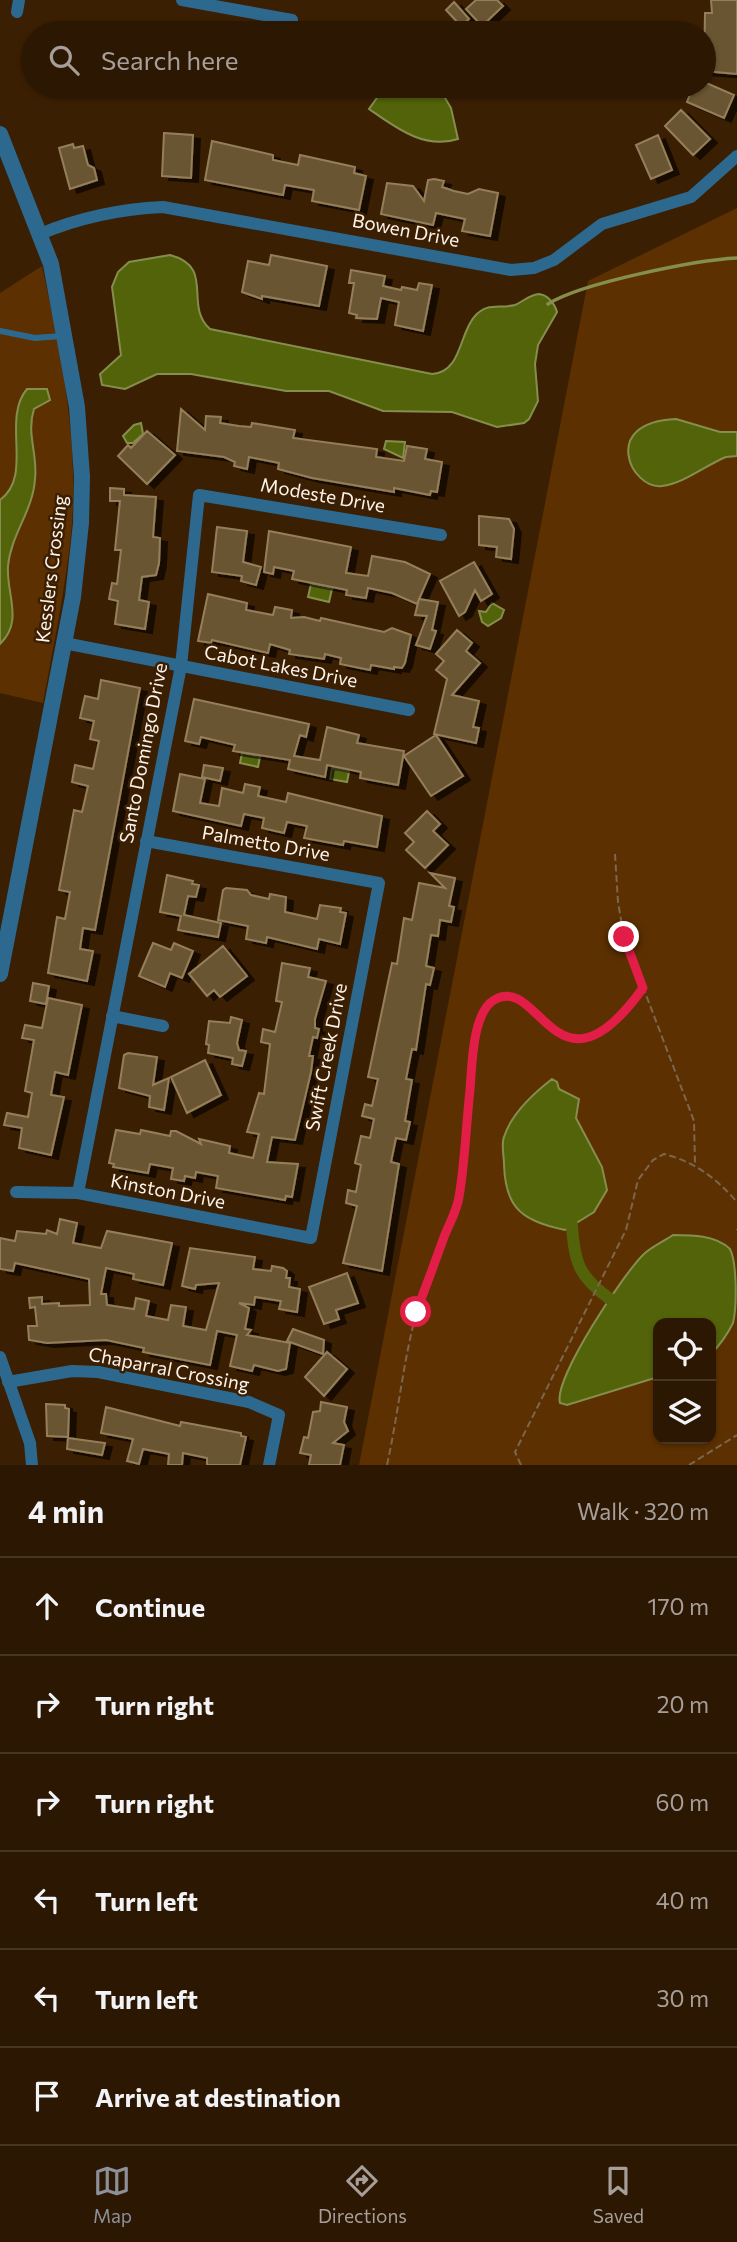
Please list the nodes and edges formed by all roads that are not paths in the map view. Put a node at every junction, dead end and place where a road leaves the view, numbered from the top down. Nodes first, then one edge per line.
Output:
1 (182, 0) edge
2 (292, 20) dead end
3 (0, 134) edge
4 (737, 156) edge
5 (40, 234) junction
6 (0, 331) edge
7 (63, 336) junction
8 (199, 495) joint
9 (441, 535) dead end
10 (64, 643) junction
11 (181, 666) junction
12 (408, 710) dead end
13 (146, 841) junction
14 (379, 883) joint
15 (3, 947) edge
16 (0, 974) edge
17 (112, 1016) junction
18 (163, 1026) dead end
19 (16, 1192) dead end
20 (78, 1193) junction
21 (311, 1238) joint
22 (0, 1357) edge
23 (8, 1382) junction
24 (32, 1465) edge
25 (269, 1465) edge

1 - 2 street
3 - 5 street, Kesslers Crossing
4 - 5 street, Bowen Drive
5 - 7 street, Kesslers Crossing
6 - 7 lane
7 - 10 street, Kesslers Crossing
8 - 9 street, Modeste Drive
8 - 11 street, Santo Domingo Drive
10 - 11 street, Cabot Lakes Drive
10 - 15 street, Kesslers Crossing
11 - 12 street, Cabot Lakes Drive
11 - 13 street, Santo Domingo Drive
13 - 14 street, Palmetto Drive
13 - 17 street, Santo Domingo Drive
14 - 21 street, Swift Creek Drive
15 - 16 street, Kesslers Crossing
17 - 18 street
17 - 20 street, Santo Domingo Drive
19 - 20 street, Kinston Drive
20 - 21 street, Kinston Drive
22 - 23 street
23 - 24 street
23 - 25 street, Chaparral Crossing

